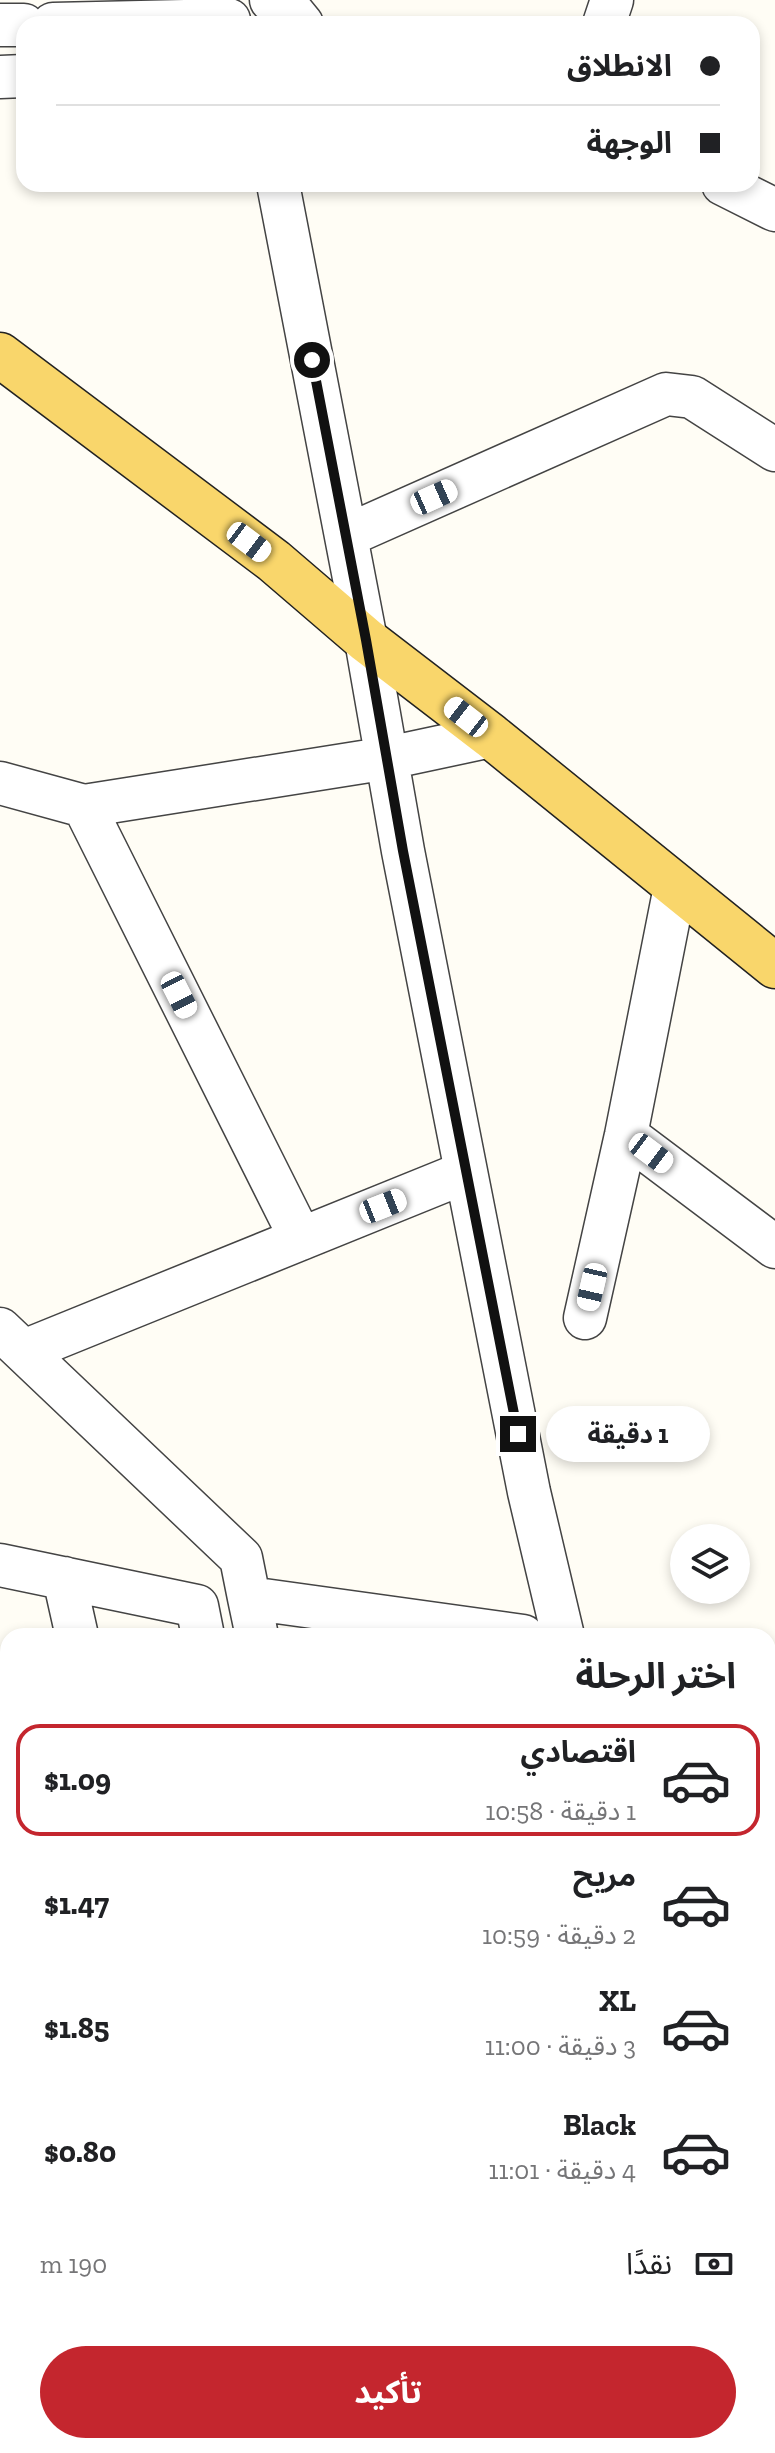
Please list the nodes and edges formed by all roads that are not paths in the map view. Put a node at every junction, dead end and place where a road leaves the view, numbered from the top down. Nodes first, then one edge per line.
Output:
1 (271, 0) edge
2 (238, 15) edge
3 (217, 16) edge
4 (295, 16) edge
5 (280, 192) edge
6 (739, 192) edge
7 (775, 210) edge
8 (0, 355) edge
9 (775, 450) edge
10 (346, 536) junction
11 (366, 640) junction
12 (491, 736) junction
13 (388, 758) junction
14 (0, 783) edge
15 (84, 806) junction
16 (675, 887) junction
17 (775, 966) edge
18 (626, 1135) junction
19 (466, 1172) junction
20 (301, 1239) junction
21 (775, 1247) edge
22 (585, 1318) dead end
23 (12, 1340) edge
24 (4, 1577) edge
25 (64, 1578) junction
26 (253, 1617) edge
27 (75, 1628) edge
28 (201, 1628) edge
29 (409, 1628) edge
30 (561, 1628) edge

1 - 4 street
2 - 3 street
5 - 10 street
6 - 7 street
8 - 11 main road
9 - 10 street
10 - 11 street
11 - 12 main road
11 - 13 street
12 - 13 street
12 - 16 main road
13 - 15 street
13 - 19 street
14 - 15 street
15 - 20 street
16 - 17 main road
16 - 18 street
18 - 21 street
18 - 22 street
19 - 20 street
19 - 30 street
20 - 23 street
23 - 26 street
24 - 25 street
25 - 27 street
25 - 28 street
26 - 29 street

